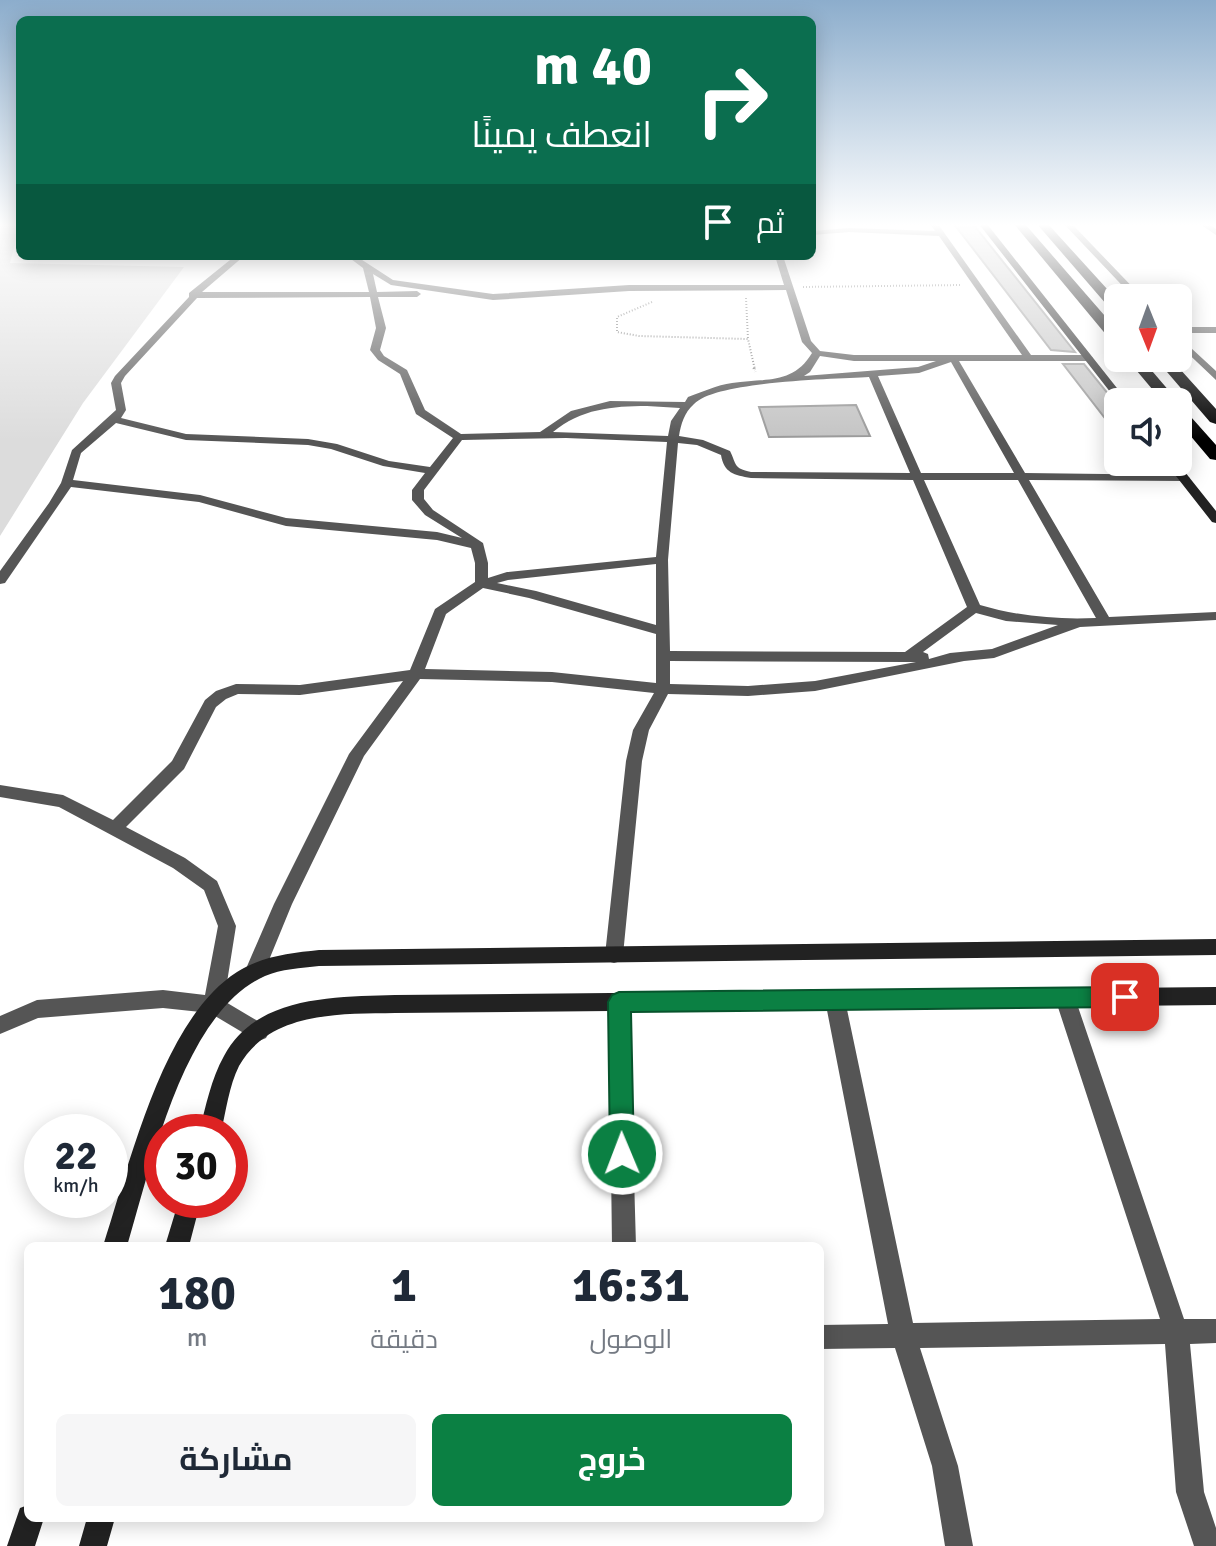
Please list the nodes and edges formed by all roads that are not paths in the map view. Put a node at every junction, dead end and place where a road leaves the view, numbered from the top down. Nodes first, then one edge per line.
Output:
1 (191, 296) edge
2 (372, 296) edge
3 (498, 296) edge
4 (518, 296) edge
5 (792, 296) edge
6 (985, 296) edge
7 (1040, 296) edge
8 (1080, 296) edge
9 (1104, 324) edge
10 (1192, 330) edge
11 (1216, 330) edge
12 (817, 353) junction
13 (1192, 353) edge
14 (1028, 357) junction
15 (953, 358) junction
16 (1088, 358) junction
17 (1145, 372) edge
18 (1174, 372) edge
19 (872, 373) junction
20 (1216, 377) edge
21 (791, 379) junction
22 (1112, 388) edge
23 (1159, 388) edge
24 (685, 405) junction
25 (113, 419) junction
26 (1216, 419) edge
27 (1192, 427) edge
28 (543, 435) junction
29 (459, 437) junction
30 (673, 439) junction
31 (1216, 455) edge
32 (435, 471) junction
33 (918, 476) junction
34 (1020, 477) junction
35 (1184, 478) joint
36 (67, 483) junction
37 (1216, 519) edge
38 (479, 546) junction
39 (662, 560) junction
40 (0, 580) edge
41 (481, 584) junction
42 (974, 608) junction
43 (1216, 616) edge
44 (1104, 620) junction
45 (1078, 623) junction
46 (664, 632) junction
47 (664, 656) junction
48 (908, 657) junction
49 (959, 658) junction
50 (416, 674) junction
51 (663, 689) junction
52 (0, 791) edge
53 (115, 828) junction
54 (1216, 947) edge
55 (614, 955) junction
56 (255, 971) junction
57 (1216, 996) edge
58 (1065, 998) junction
59 (835, 1000) junction
60 (619, 1002) junction
61 (213, 1005) junction
62 (0, 1025) edge
63 (259, 1032) junction
64 (216, 1114) edge
65 (185, 1218) edge
66 (116, 1242) edge
67 (178, 1242) edge
68 (624, 1242) edge
69 (1176, 1331) junction
70 (1216, 1331) edge
71 (903, 1335) junction
72 (824, 1337) edge
73 (29, 1522) edge
74 (100, 1522) edge
75 (21, 1546) edge
76 (93, 1546) edge
77 (959, 1546) edge
78 (1208, 1546) edge

1 - 25 street
2 - 29 street
3 - 4 street
5 - 12 street
6 - 14 street
7 - 16 street
8 - 9 highway
10 - 11 street
12 - 15 street
12 - 21 street
13 - 20 street
14 - 15 street
14 - 16 street
15 - 19 street
15 - 34 street
16 - 22 street
17 - 23 highway
18 - 26 highway
19 - 21 street
19 - 33 street
21 - 24 street
24 - 28 street
24 - 30 street
25 - 32 street
25 - 36 street
27 - 31 highway
28 - 29 street
28 - 30 street
29 - 32 street
30 - 33 street
30 - 39 street
32 - 38 street
33 - 34 street
33 - 42 street
34 - 35 street
34 - 44 street
35 - 37 street
36 - 38 street
36 - 40 street
38 - 41 street
39 - 41 street
39 - 46 street
41 - 46 street
41 - 50 street
42 - 45 street
42 - 48 street
43 - 44 street
44 - 45 street
45 - 49 street
46 - 47 street
47 - 48 street
47 - 51 street
48 - 49 street
49 - 51 street
50 - 51 street
50 - 53 street
50 - 56 street
51 - 55 street
52 - 53 street
53 - 61 street
54 - 55 street
55 - 56 street
56 - 61 street
57 - 58 street
58 - 59 street
58 - 69 street
59 - 60 street
59 - 71 street
60 - 63 street
60 - 68 street
61 - 62 street
61 - 63 street
61 - 66 street
63 - 64 street
65 - 67 street
69 - 70 street
69 - 71 street
69 - 78 street
71 - 72 street
71 - 77 street
73 - 75 street
74 - 76 street

